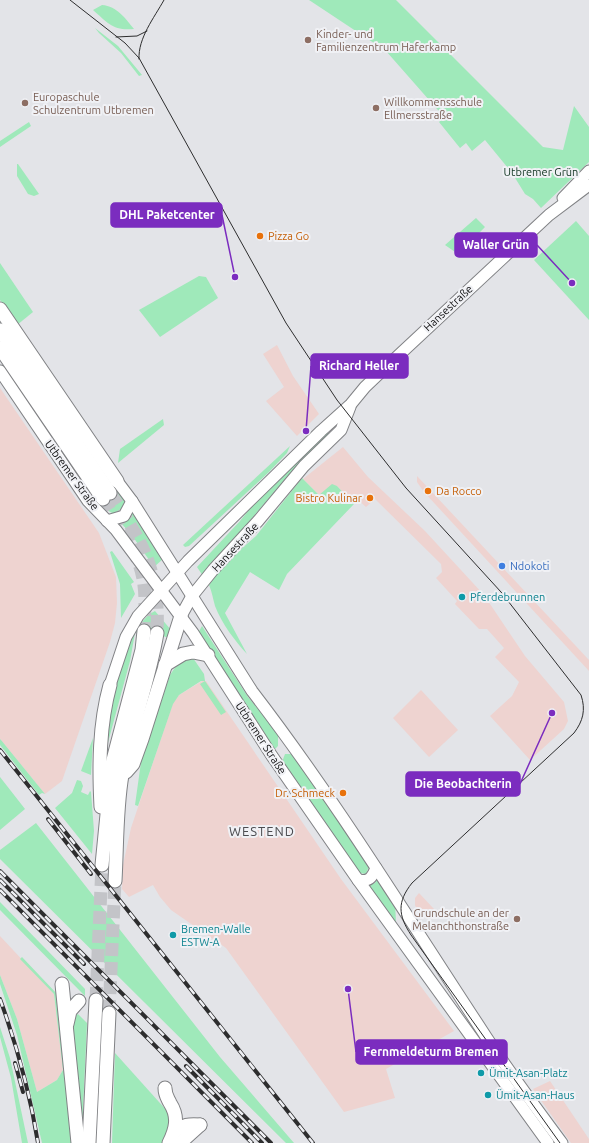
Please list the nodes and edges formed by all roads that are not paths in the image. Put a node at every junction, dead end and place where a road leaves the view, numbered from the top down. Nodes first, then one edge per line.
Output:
1 (589, 171) edge
2 (589, 184) edge
3 (548, 215) junction
4 (0, 309) edge
5 (0, 330) edge
6 (0, 348) edge
7 (0, 352) edge
8 (0, 371) edge
9 (15, 371) junction
10 (352, 404) junction
11 (117, 481) joint
12 (132, 501) junction
13 (107, 521) junction
14 (178, 573) junction
15 (160, 591) junction
16 (192, 596) junction
17 (181, 616) junction
18 (208, 654) junction
19 (166, 665) junction
20 (110, 685) joint
21 (122, 776) junction
22 (376, 868) junction
23 (358, 880) junction
24 (116, 881) tunnel mouth
25 (62, 984) dead end
26 (96, 1000) tunnel mouth
27 (80, 1001) dead end
28 (109, 1014) tunnel mouth
29 (67, 1025) junction
30 (166, 1088) dead end
31 (175, 1139) edge
32 (103, 1142) edge
33 (78, 1143) edge
34 (89, 1143) edge
35 (548, 1143) edge
36 (562, 1143) edge

1 - 3 main road, Hansestraße
2 - 3 main road, Hansestraße
3 - 10 main road, Hansestraße
4 - 11 highway
5 - 9 highway, Utbremer Straße
6 - 9 highway, Utbremer Straße
7 - 9 highway
8 - 13 main road, Utbremer Straße
10 - 14 main road, Hansestraße
10 - 16 main road, Hansestraße
11 - 12 main road, Utbremer Straße
12 - 13 main road
12 - 14 main road, Utbremer Straße
13 - 15 main road, Utbremer Straße
14 - 15 main road, Hansestraße
14 - 16 main road, Utbremer Straße
15 - 17 main road, Utbremer Straße
15 - 20 main road, Hansestraße
16 - 17 main road, Hansestraße
16 - 22 main road, Utbremer Straße
17 - 18 main road, Utbremer Straße
17 - 19 highway
18 - 19 highway
18 - 23 main road, Utbremer Straße
19 - 21 highway
20 - 21 highway
21 - 24 highway
22 - 23 main road
22 - 36 main road, Utbremer Straße
23 - 35 main road, Utbremer Straße
25 - 29 highway
26 - 34 highway
27 - 29 highway
28 - 32 highway
29 - 33 highway
30 - 31 highway

